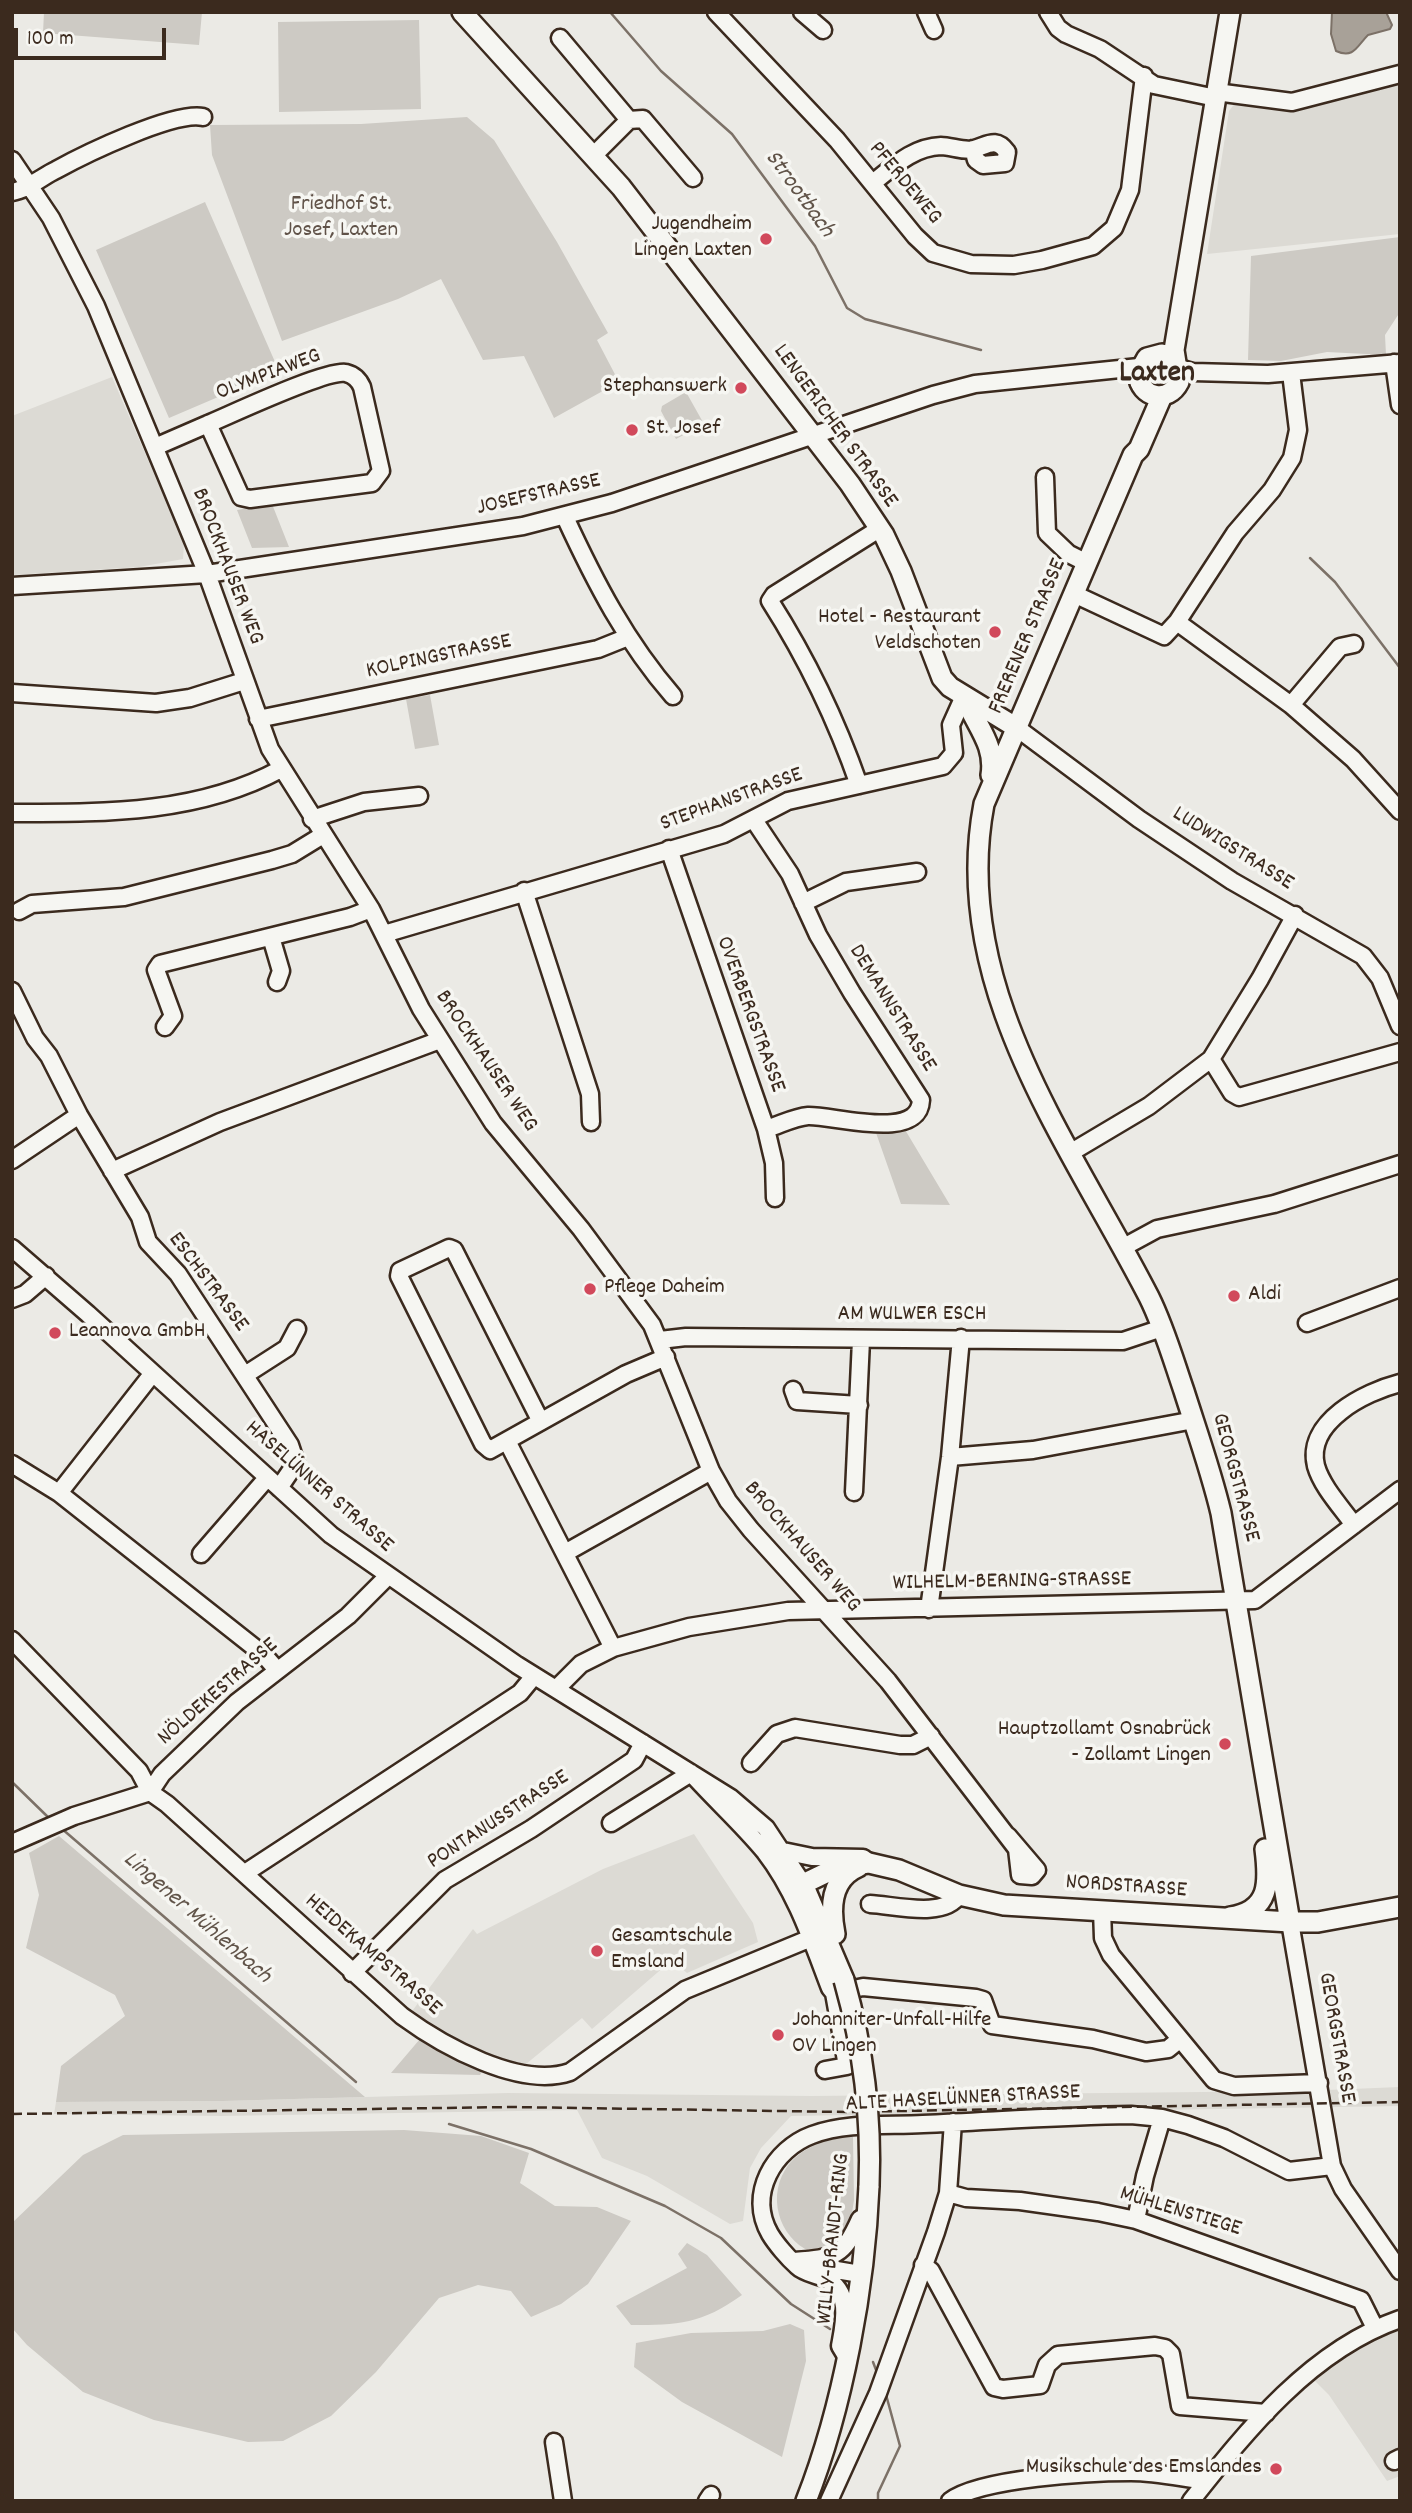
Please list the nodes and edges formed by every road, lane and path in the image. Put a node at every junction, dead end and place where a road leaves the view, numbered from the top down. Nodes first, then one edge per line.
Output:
1 (716, 12) edge
2 (802, 12) edge
3 (926, 12) edge
4 (1048, 12) edge
5 (1230, 12) edge
6 (468, 14) edge
7 (823, 30) dead end
8 (934, 30) dead end
9 (560, 38) dead end
10 (1400, 74) edge
11 (1144, 76) junction
12 (1216, 92) junction
13 (204, 117) dead end
14 (629, 120) junction
15 (973, 149) dead end
16 (594, 155) junction
17 (12, 160) edge
18 (693, 178) dead end
19 (874, 182) junction
20 (28, 184) junction
21 (12, 192) edge
22 (1188, 271) junction
23 (1397, 363) edge
24 (1292, 373) junction
25 (1160, 380) junction
26 (1400, 405) edge
27 (208, 424) junction
28 (812, 435) junction
29 (155, 447) junction
30 (1045, 477) dead end
31 (565, 517) junction
32 (879, 528) junction
33 (1087, 563) junction
34 (207, 574) junction
35 (12, 586) edge
36 (1074, 594) junction
37 (1177, 622) junction
38 (628, 637) junction
39 (1354, 643) dead end
40 (244, 681) junction
41 (12, 693) edge
42 (673, 696) dead end
43 (964, 696) junction
44 (1291, 705) junction
45 (258, 719) junction
46 (1017, 728) junction
47 (281, 769) junction
48 (859, 785) junction
49 (989, 788) junction
50 (419, 796) dead end
51 (1400, 811) edge
52 (12, 813) edge
53 (312, 819) junction
54 (754, 820) junction
55 (323, 835) junction
56 (979, 840) joint
57 (669, 849) junction
58 (917, 872) dead end
59 (524, 891) junction
60 (803, 903) junction
61 (371, 909) junction
62 (19, 911) dead end
63 (1294, 915) junction
64 (384, 934) junction
65 (271, 937) junction
66 (276, 982) dead end
67 (12, 991) edge
68 (1400, 1026) edge
69 (165, 1027) dead end
70 (440, 1040) junction
71 (1400, 1052) edge
72 (1211, 1059) junction
73 (79, 1115) junction
74 (591, 1122) dead end
75 (766, 1129) junction
76 (1070, 1153) junction
77 (12, 1160) edge
78 (1400, 1164) edge
79 (112, 1171) junction
80 (775, 1198) dead end
81 (12, 1248) edge
82 (1122, 1248) junction
83 (46, 1276) junction
84 (1400, 1288) edge
85 (12, 1299) edge
86 (1307, 1323) dead end
87 (1162, 1328) junction
88 (297, 1329) dead end
89 (961, 1338) junction
90 (660, 1340) junction
91 (861, 1340) junction
92 (666, 1357) junction
93 (153, 1373) junction
94 (246, 1375) junction
95 (1400, 1383) edge
96 (793, 1390) dead end
97 (859, 1405) junction
98 (540, 1420) junction
99 (1194, 1420) junction
100 (508, 1441) junction
101 (950, 1457) junction
102 (12, 1464) edge
103 (711, 1471) junction
104 (273, 1483) junction
105 (1400, 1490) edge
106 (854, 1492) dead end
107 (59, 1493) junction
108 (1354, 1525) junction
109 (201, 1553) dead end
110 (565, 1553) junction
111 (387, 1577) junction
112 (1236, 1601) junction
113 (929, 1609) junction
114 (822, 1610) junction
115 (12, 1640) edge
116 (613, 1648) junction
117 (277, 1670) junction
118 (534, 1676) junction
119 (556, 1689) junction
120 (931, 1736) junction
121 (643, 1743) junction
122 (751, 1763) dead end
123 (691, 1773) junction
124 (150, 1792) junction
125 (1267, 1796) junction
126 (611, 1823) dead end
127 (1008, 1836) junction
128 (12, 1843) edge
129 (783, 1851) junction
130 (869, 1863) junction
131 (245, 1873) junction
132 (803, 1884) junction
133 (959, 1895) junction
134 (870, 1904) dead end
135 (1400, 1907) edge
136 (1102, 1910) junction
137 (1207, 1917) junction
138 (1290, 1922) junction
139 (825, 1937) junction
140 (352, 1973) junction
141 (845, 1987) junction
142 (1179, 2040) junction
143 (825, 2070) dead end
144 (1319, 2083) junction
145 (1162, 2118) junction
146 (953, 2122) junction
147 (1332, 2166) junction
148 (948, 2193) junction
149 (867, 2216) junction
150 (1136, 2220) junction
151 (794, 2261) junction
152 (922, 2269) junction
153 (1400, 2271) edge
154 (860, 2274) junction
155 (1400, 2319) edge
156 (1375, 2328) junction
157 (846, 2356) junction
158 (1266, 2413) junction
159 (554, 2442) dead end
160 (1207, 2481) junction
161 (563, 2501) edge
162 (806, 2501) edge
163 (829, 2501) edge
164 (950, 2501) edge
165 (1191, 2501) edge

1 - 19 street, PFERDEWEG
2 - 7 street
3 - 8 street
4 - 11 street
5 - 12 main road, FRERENER STRASSE
6 - 16 main road, LENGERICHER STRASSE
9 - 14 street
10 - 12 street
11 - 12 street
11 - 19 street, PFERDEWEG
12 - 22 main road, FRERENER STRASSE
13 - 20 street
14 - 16 street
14 - 18 street
15 - 19 street
16 - 28 main road, LENGERICHER STRASSE
17 - 20 street, BROCKHAUSER WEG
20 - 21 street
20 - 29 street, BROCKHAUSER WEG
22 - 25 main road, FRERENER STRASSE
22 - 25 main road, FRERENER STRASSE
23 - 24 street, JOSEFSTRASSE
23 - 26 street
24 - 25 street, JOSEFSTRASSE
24 - 37 street
25 - 28 street, JOSEFSTRASSE
25 - 33 main road, FRERENER STRASSE
27 - 27 street, OLYMPIAWEG
27 - 29 street, OLYMPIAWEG
28 - 31 street, JOSEFSTRASSE
28 - 32 main road, LENGERICHER STRASSE
29 - 34 street, BROCKHAUSER WEG
30 - 33 street
31 - 34 street, JOSEFSTRASSE
31 - 38 street
32 - 43 main road, LENGERICHER STRASSE
32 - 48 street
33 - 36 main road, FRERENER STRASSE
34 - 35 street, JOSEFSTRASSE
34 - 40 street, BROCKHAUSER WEG
36 - 37 street
36 - 46 main road, FRERENER STRASSE
37 - 44 street
38 - 42 street
38 - 45 street, KOLPINGSTRASSE
39 - 44 street
40 - 41 street
40 - 45 street, BROCKHAUSER WEG
43 - 46 main road, LENGERICHER STRASSE
43 - 48 street, STEPHANSTRASSE
43 - 49 main road
44 - 51 street
45 - 47 street, BROCKHAUSER WEG
46 - 49 main road, FRERENER STRASSE
46 - 63 street, LUDWIGSTRASSE
47 - 52 street
47 - 53 street, BROCKHAUSER WEG
48 - 54 street, STEPHANSTRASSE
49 - 56 main road, FRERENER STRASSE
50 - 53 street
53 - 55 street, BROCKHAUSER WEG
54 - 57 street, STEPHANSTRASSE
54 - 60 street, DEMANNSTRASSE
55 - 61 street, BROCKHAUSER WEG
55 - 62 street
56 - 76 main road, GEORGSTRASSE
57 - 59 street, STEPHANSTRASSE
57 - 75 street, OVERBERGSTRASSE
58 - 60 street
59 - 64 street, STEPHANSTRASSE
59 - 74 street
60 - 75 street, DEMANNSTRASSE
61 - 64 street, BROCKHAUSER WEG
61 - 65 street
63 - 68 street, LUDWIGSTRASSE
63 - 72 street
64 - 70 street, BROCKHAUSER WEG
65 - 66 street
65 - 69 street
67 - 73 street, ESCHSTRASSE
70 - 79 street
70 - 90 street, BROCKHAUSER WEG
71 - 72 street
72 - 76 street
73 - 77 street
73 - 79 street, ESCHSTRASSE
75 - 80 street, OVERBERGSTRASSE
76 - 82 main road, GEORGSTRASSE
78 - 82 street
79 - 94 street, ESCHSTRASSE
81 - 83 street, HASELÜNNER STRASSE
82 - 87 main road, GEORGSTRASSE
83 - 85 street
83 - 93 street, HASELÜNNER STRASSE
84 - 86 street
87 - 89 street, AM WULWER ESCH
87 - 99 main road, GEORGSTRASSE
88 - 94 street
89 - 91 street, AM WULWER ESCH
89 - 101 street
90 - 91 street, AM WULWER ESCH
90 - 92 street, BROCKHAUSER WEG
91 - 97 street
92 - 98 street
92 - 103 street, BROCKHAUSER WEG
93 - 104 street, HASELÜNNER STRASSE
93 - 107 street
94 - 104 street, ESCHSTRASSE
95 - 108 street
96 - 97 street
97 - 106 street
98 - 100 street
98 - 100 street
99 - 101 street
99 - 112 main road, GEORGSTRASSE
100 - 110 street
101 - 113 street
102 - 107 street
103 - 110 street
103 - 114 street, BROCKHAUSER WEG
104 - 109 street
104 - 111 street, HASELÜNNER STRASSE
105 - 108 street, WILHELM-BERNING-STRASSE
107 - 117 street
108 - 112 street, WILHELM-BERNING-STRASSE
110 - 116 street
111 - 117 street, NÖLDEKESTRASSE
111 - 118 street, HASELÜNNER STRASSE
112 - 113 street, WILHELM-BERNING-STRASSE
112 - 125 main road, GEORGSTRASSE
113 - 114 street, WILHELM-BERNING-STRASSE
114 - 116 street, WILHELM-BERNING-STRASSE
114 - 120 street, BROCKHAUSER WEG
115 - 124 street, HEIDEKAMPSTRASSE
116 - 119 street, WILHELM-BERNING-STRASSE
117 - 124 street, NÖLDEKESTRASSE
118 - 119 street, HASELÜNNER STRASSE
118 - 131 street
119 - 121 street, HASELÜNNER STRASSE
120 - 122 street
120 - 127 street, BROCKHAUSER WEG
121 - 123 street, HASELÜNNER STRASSE
121 - 140 street, PONTANUSSTRASSE
123 - 126 street
123 - 129 street, HASELÜNNER STRASSE
123 - 139 street, HASELÜNNER STRASSE
124 - 128 street
124 - 131 street, HEIDEKAMPSTRASSE
125 - 137 main road
125 - 138 main road, GEORGSTRASSE
127 - 127 street, BROCKHAUSER WEG
129 - 130 street
129 - 132 street, HASELÜNNER STRASSE
130 - 132 main road, NORDSTRASSE
130 - 133 main road, NORDSTRASSE
130 - 139 main road
131 - 140 street, HEIDEKAMPSTRASSE
132 - 139 main road, WILLY-BRANDT-RING
133 - 134 street
133 - 136 main road, NORDSTRASSE
135 - 138 main road, NORDSTRASSE
136 - 137 main road, NORDSTRASSE
136 - 142 street
137 - 138 main road, NORDSTRASSE
138 - 144 street, GEORGSTRASSE
139 - 140 street, HEIDEKAMPSTRASSE
139 - 141 main road, WILLY-BRANDT-RING
141 - 142 street
141 - 143 street
141 - 149 main road, WILLY-BRANDT-RING, bridge
142 - 144 street
144 - 147 street, GEORGSTRASSE
145 - 146 street, ALTE HASELÜNNER STRASSE
145 - 147 street, ALTE HASELÜNNER STRASSE
145 - 150 street
146 - 148 street
146 - 151 street, ALTE HASELÜNNER STRASSE
147 - 153 street, GEORGSTRASSE
148 - 150 street, MÜHLENSTIEGE
148 - 152 street
149 - 151 street
149 - 154 main road, WILLY-BRANDT-RING
150 - 156 street, MÜHLENSTIEGE
151 - 154 street
151 - 157 street, ALTE HASELÜNNER STRASSE
152 - 158 street
152 - 163 street
154 - 157 main road, WILLY-BRANDT-RING
155 - 156 street
156 - 158 street
157 - 162 main road, WILLY-BRANDT-RING
158 - 160 street
159 - 161 street
160 - 164 street
160 - 165 street

